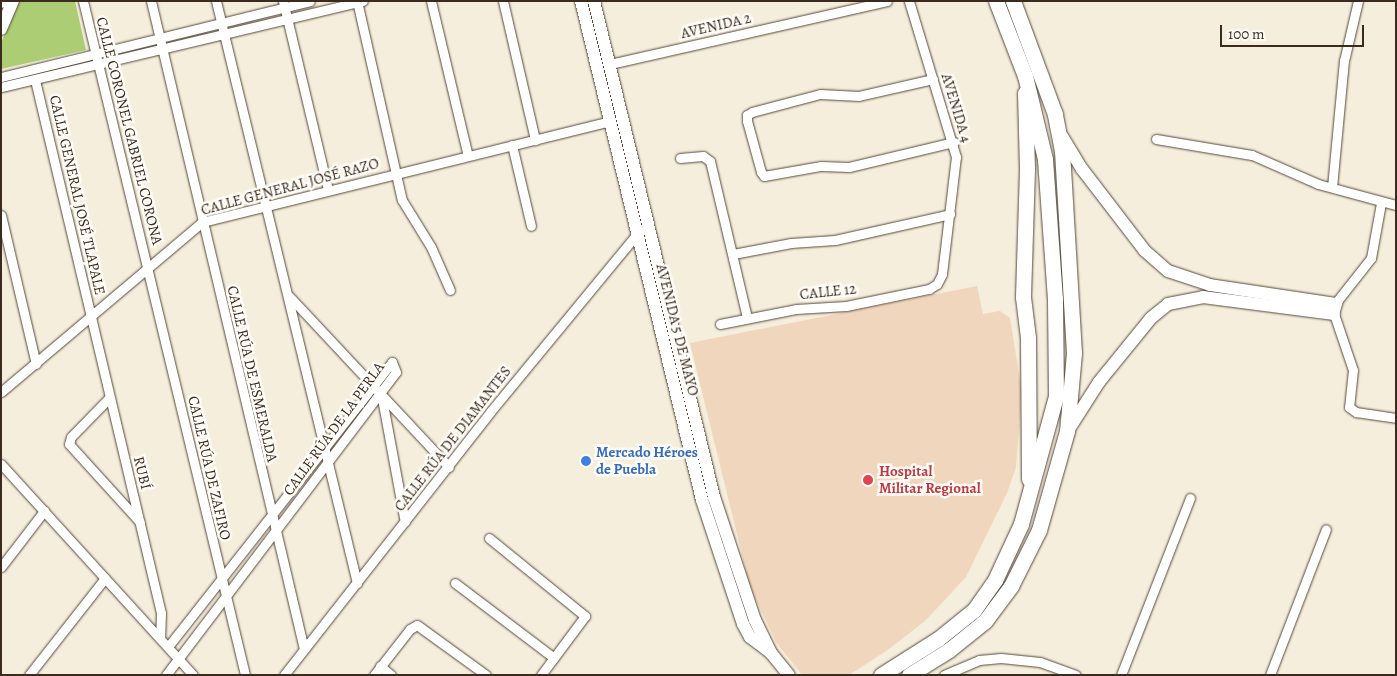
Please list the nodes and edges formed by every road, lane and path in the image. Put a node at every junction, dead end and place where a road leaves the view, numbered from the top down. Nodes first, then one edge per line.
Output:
1 (13, 1) edge
2 (83, 1) edge
3 (151, 1) edge
4 (216, 1) edge
5 (310, 1) edge
6 (431, 1) edge
7 (503, 1) edge
8 (581, 1) edge
9 (594, 1) edge
10 (887, 1) edge
11 (909, 1) edge
12 (1013, 1) edge
13 (1358, 1) edge
14 (359, 2) edge
15 (1000, 2) edge
16 (284, 4) edge
17 (3, 20) edge
18 (288, 20) junction
19 (221, 23) junction
20 (593, 24) junction
21 (224, 35) junction
22 (160, 39) junction
23 (163, 50) junction
24 (97, 54) junction
25 (610, 64) junction
26 (100, 65) junction
27 (1, 76) edge
28 (1025, 76) junction
29 (933, 79) junction
30 (35, 80) junction
31 (1, 87) edge
32 (611, 121) junction
33 (1059, 132) junction
34 (1156, 139) dead end
35 (535, 140) junction
36 (954, 142) junction
37 (512, 145) junction
38 (468, 156) junction
39 (680, 158) dead end
40 (396, 173) junction
41 (630, 175) junction
42 (1332, 187) junction
43 (328, 190) junction
44 (1381, 203) junction
45 (1396, 205) edge
46 (266, 206) junction
47 (950, 214) junction
48 (1, 215) edge
49 (202, 222) junction
50 (648, 224) junction
51 (531, 226) dead end
52 (636, 233) junction
53 (733, 254) junction
54 (148, 268) junction
55 (937, 284) joint
56 (450, 290) dead end
57 (288, 296) junction
58 (1334, 309) junction
59 (92, 316) junction
60 (747, 318) junction
61 (720, 324) dead end
62 (36, 364) junction
63 (373, 383) junction
64 (1, 392) edge
65 (381, 392) junction
66 (109, 398) junction
67 (1396, 418) edge
68 (1068, 431) junction
69 (323, 448) junction
70 (327, 463) junction
71 (1, 464) edge
72 (449, 467) junction
73 (1190, 498) dead end
74 (1027, 504) junction
75 (44, 511) junction
76 (271, 514) junction
77 (405, 522) junction
78 (141, 523) junction
79 (1326, 529) dead end
80 (276, 530) junction
81 (489, 538) dead end
82 (724, 550) junction
83 (1, 567) edge
84 (105, 578) junction
85 (221, 580) junction
86 (455, 582) dead end
87 (357, 583) junction
88 (225, 598) junction
89 (160, 637) junction
90 (168, 647) junction
91 (304, 649) junction
92 (554, 658) junction
93 (179, 660) junction
94 (380, 666) junction
95 (286, 674) edge
96 (29, 675) edge
97 (166, 675) edge
98 (193, 675) edge
99 (245, 675) edge
100 (374, 675) edge
101 (391, 675) edge
102 (486, 675) edge
103 (541, 675) edge
104 (789, 675) edge
105 (881, 675) edge
106 (909, 675) edge
107 (944, 675) edge
108 (1076, 675) edge
109 (1121, 675) edge
110 (1270, 675) edge

1 - 17 street
2 - 24 street, CALLE CORONEL GABRIEL CORONA
3 - 22 street, CALLE RÚA DE ESMERALDA
4 - 19 street
5 - 16 street
6 - 38 street
7 - 35 street
8 - 20 street, AVENIDA 5 DE MAYO
9 - 20 street, AVENIDA 5 DE MAYO
10 - 25 street, AVENIDA 2
11 - 29 street, AVENIDA 4
12 - 33 main road
13 - 42 street
14 - 18 street
14 - 40 street
15 - 28 main road
16 - 18 street
16 - 19 street
18 - 21 street
18 - 43 street
19 - 21 street
19 - 22 street
20 - 25 street, AVENIDA 5 DE MAYO
20 - 32 street, AVENIDA 5 DE MAYO
21 - 23 street
21 - 46 street
22 - 23 street, CALLE RÚA DE ESMERALDA
22 - 24 street
23 - 26 street
23 - 49 street, CALLE RÚA DE ESMERALDA
24 - 26 street, CALLE CORONEL GABRIEL CORONA
24 - 27 street
25 - 41 street, AVENIDA 5 DE MAYO
26 - 30 street
26 - 54 street, CALLE CORONEL GABRIEL CORONA
28 - 74 main road
28 - 74 main road
29 - 36 street, AVENIDA 4
29 - 36 street
30 - 31 street
30 - 59 street, CALLE GENERAL JOSÉ TLAPALE
32 - 35 street, CALLE GENERAL JOSÉ RAZO
32 - 41 street, AVENIDA 5 DE MAYO
33 - 58 street
33 - 68 main road
34 - 42 street
35 - 37 street, CALLE GENERAL JOSÉ RAZO
36 - 47 street, AVENIDA 4
37 - 38 street, CALLE GENERAL JOSÉ RAZO
37 - 51 street
38 - 40 street, CALLE GENERAL JOSÉ RAZO
39 - 53 street
40 - 43 street, CALLE GENERAL JOSÉ RAZO
40 - 56 street
41 - 50 street, AVENIDA 5 DE MAYO
41 - 52 street, AVENIDA 5 DE MAYO
42 - 44 street
43 - 46 street, CALLE GENERAL JOSÉ RAZO
44 - 45 street
44 - 58 street
46 - 49 street, CALLE GENERAL JOSÉ RAZO
46 - 57 street
47 - 53 street
47 - 55 street, AVENIDA 4
48 - 62 street
49 - 54 street, CALLE GENERAL JOSÉ RAZO
49 - 76 street, CALLE RÚA DE ESMERALDA
50 - 52 street, CALLE RÚA DE DIAMANTES
50 - 82 street, AVENIDA 5 DE MAYO
52 - 72 street, CALLE RÚA DE DIAMANTES
52 - 82 street, AVENIDA 5 DE MAYO
53 - 60 street
54 - 59 street, CALLE GENERAL JOSÉ RAZO
54 - 85 street, CALLE RÚA DE ZAFIRO
55 - 60 street, CALLE 12
57 - 63 street
57 - 69 street
58 - 67 street
58 - 68 street
59 - 62 street, CALLE GENERAL JOSÉ RAZO
59 - 66 street, RUBÍ
60 - 61 street, CALLE 12
62 - 64 street, CALLE GENERAL JOSÉ RAZO
63 - 65 street
63 - 65 street, CALLE RÚA DE LA PERLA
63 - 69 street, CALLE RÚA DE LA PERLA
65 - 70 street, CALLE RÚA DE LA PERLA
65 - 72 street
65 - 77 street
66 - 78 street, RUBÍ
66 - 78 street
68 - 106 main road
69 - 70 street
69 - 76 street, CALLE RÚA DE LA PERLA
70 - 80 street, CALLE RÚA DE LA PERLA
70 - 87 street
71 - 75 street
72 - 77 street, CALLE RÚA DE DIAMANTES
73 - 109 street
74 - 105 main road
75 - 83 street
75 - 84 street
76 - 80 street, CALLE RÚA DE ESMERALDA
76 - 85 street, CALLE RÚA DE LA PERLA
77 - 87 street, CALLE RÚA DE DIAMANTES
78 - 89 street, RUBÍ
79 - 110 street
80 - 88 street, CALLE RÚA DE LA PERLA
80 - 91 street, CALLE RÚA DE ESMERALDA
81 - 92 street
82 - 104 street, AVENIDA 5 DE MAYO
84 - 89 street
84 - 96 street
85 - 88 street, CALLE RÚA DE ZAFIRO
85 - 90 street, CALLE RÚA DE LA PERLA
86 - 92 street
87 - 91 street, CALLE RÚA DE DIAMANTES
88 - 93 street, CALLE RÚA DE LA PERLA
88 - 99 street, CALLE RÚA DE ZAFIRO
89 - 90 street
90 - 93 street
91 - 95 street, CALLE RÚA DE DIAMANTES
92 - 103 street
93 - 97 street, CALLE RÚA DE LA PERLA
93 - 98 street
94 - 100 street
94 - 101 street
94 - 102 street
107 - 108 street

